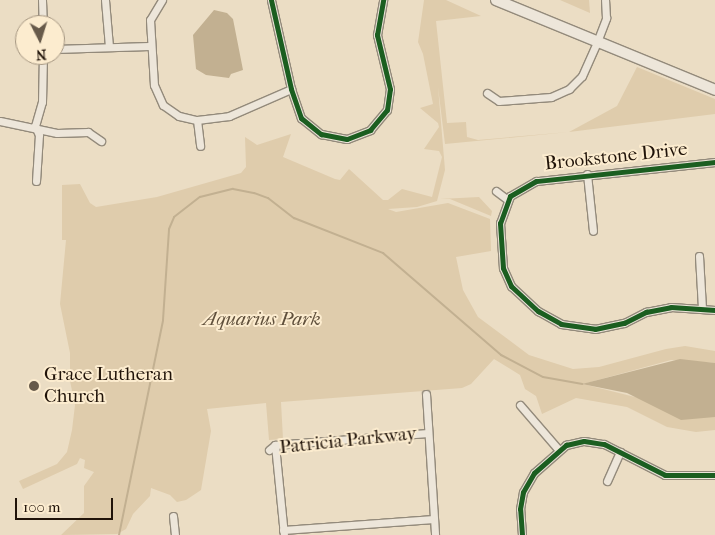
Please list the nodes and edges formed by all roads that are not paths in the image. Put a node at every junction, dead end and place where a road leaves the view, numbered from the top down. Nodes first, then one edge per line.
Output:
1 (42, 0) edge
2 (105, 0) edge
3 (162, 0) edge
4 (271, 0) edge
5 (383, 0) edge
6 (496, 0) edge
7 (605, 0) edge
8 (43, 15) edge
9 (597, 42) junction
10 (149, 46) junction
11 (108, 47) junction
12 (65, 49) edge
13 (43, 65) edge
14 (291, 89) junction
15 (715, 90) edge
16 (487, 93) dead end
17 (197, 120) junction
18 (0, 121) edge
19 (35, 126) junction
20 (101, 142) dead end
21 (200, 146) dead end
22 (715, 162) edge
23 (587, 174) junction
24 (36, 181) dead end
25 (496, 191) dead end
26 (508, 200) junction
27 (593, 231) dead end
28 (699, 256) dead end
29 (702, 308) junction
30 (715, 310) edge
31 (426, 394) dead end
32 (520, 405) dead end
33 (428, 433) junction
34 (275, 445) junction
35 (558, 449) junction
36 (269, 450) dead end
37 (620, 452) junction
38 (715, 475) edge
39 (607, 481) dead end
40 (173, 516) dead end
41 (434, 519) junction
42 (284, 533) edge
43 (175, 535) edge
44 (435, 535) edge
45 (522, 535) edge

1 - 8 street
2 - 11 street
3 - 10 street
4 - 14 street
5 - 14 street
6 - 9 main road
7 - 9 street
9 - 15 main road
9 - 16 street
10 - 11 street
10 - 17 street
11 - 12 street
13 - 19 street
14 - 17 street
17 - 21 street
18 - 19 street
19 - 20 street
19 - 24 street
22 - 23 street, Brookstone Drive
23 - 26 street, Brookstone Drive
23 - 27 street
25 - 26 street
26 - 29 street
28 - 29 street
29 - 30 street
31 - 33 street
32 - 35 street
33 - 34 street, Patricia Parkway
33 - 41 street
34 - 36 street, Patricia Parkway
34 - 42 street
35 - 37 street
35 - 45 street
37 - 38 street
37 - 39 street
40 - 43 street
41 - 42 street
41 - 44 street

